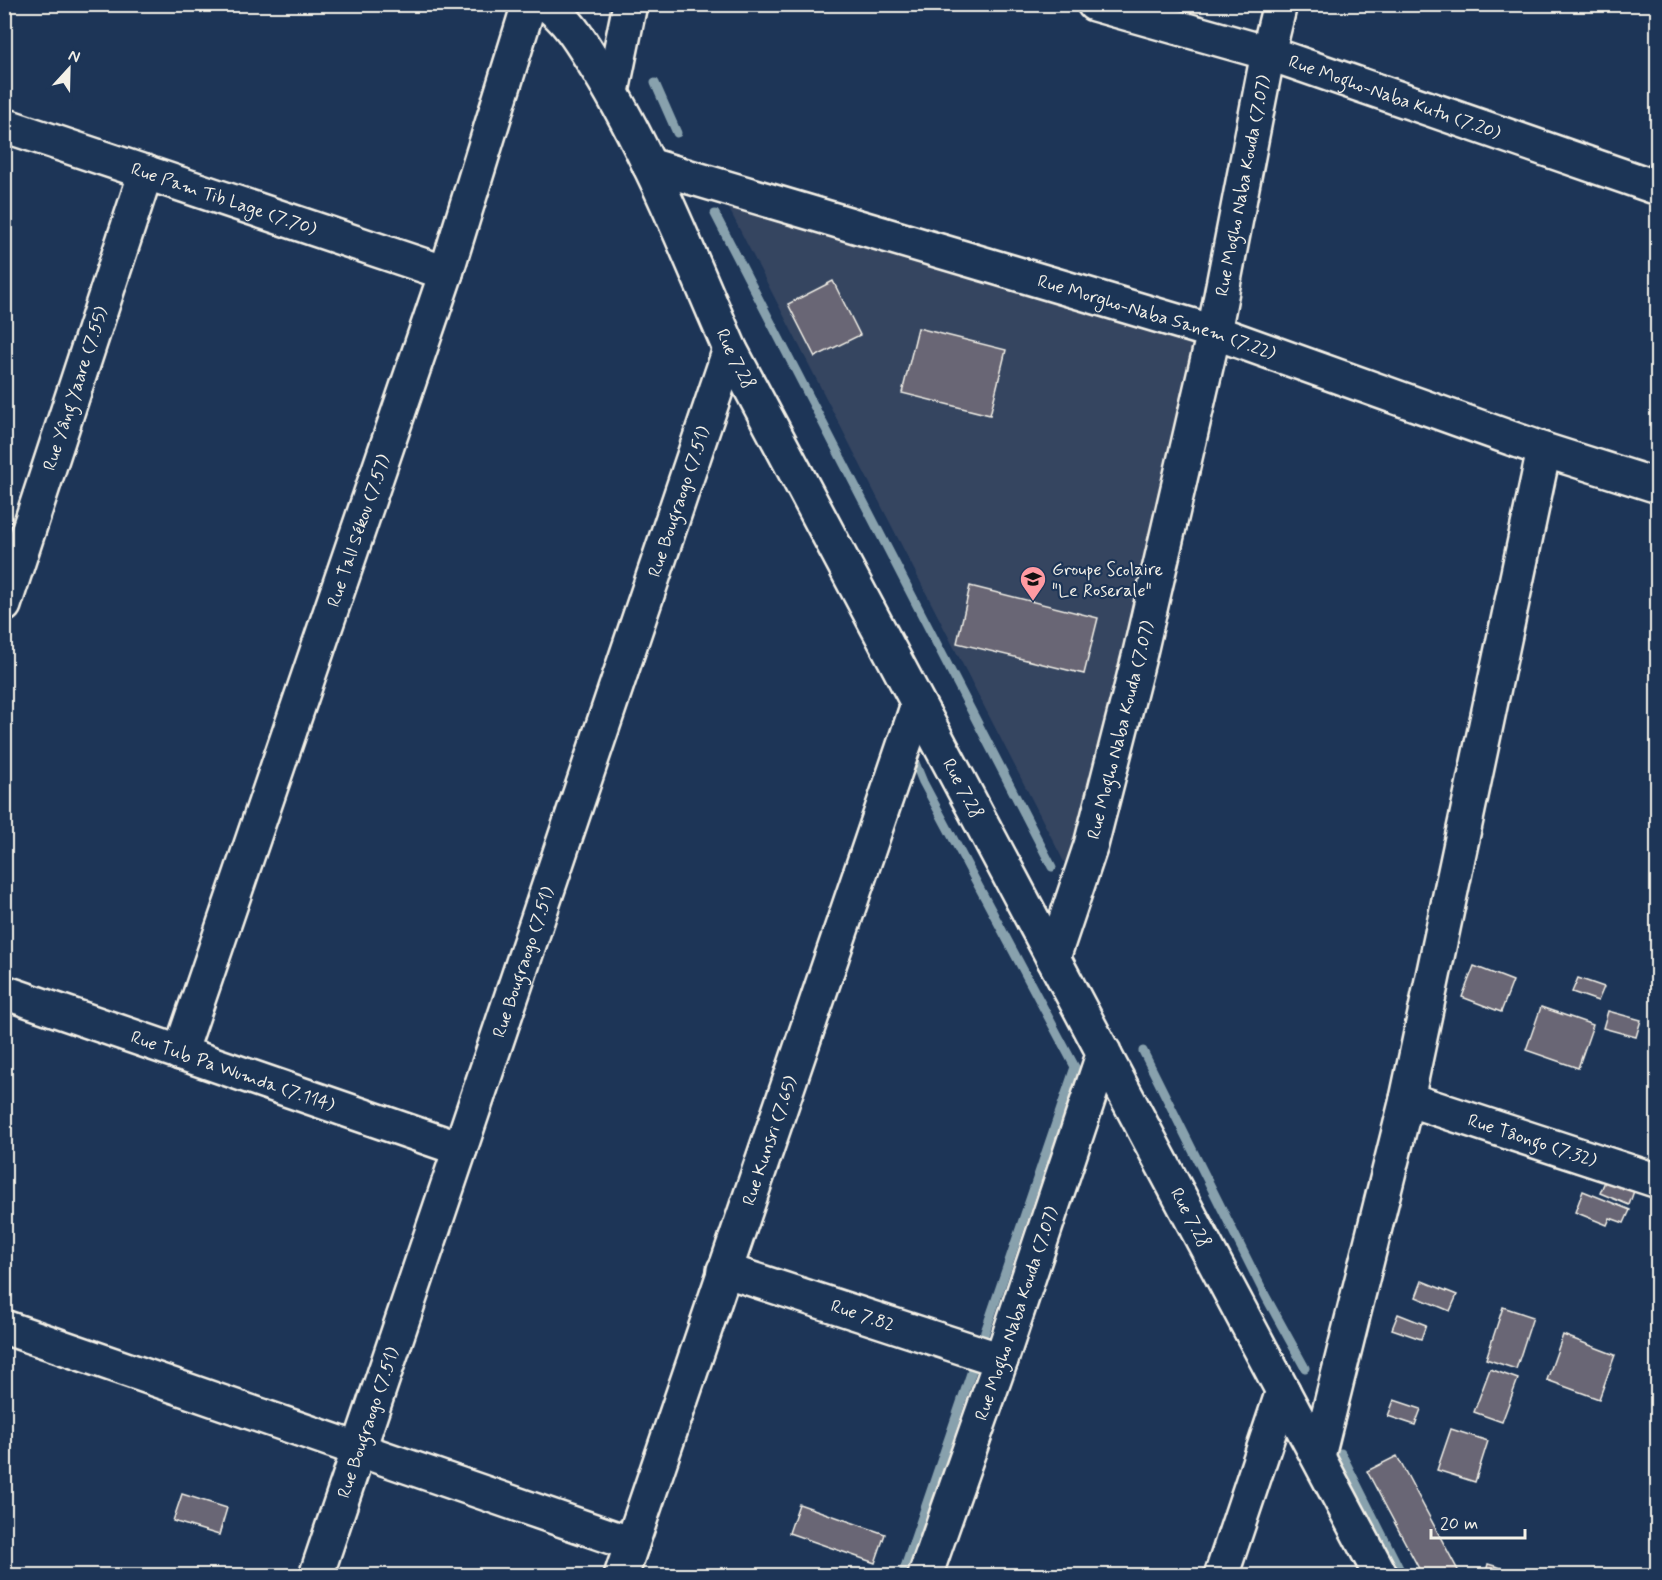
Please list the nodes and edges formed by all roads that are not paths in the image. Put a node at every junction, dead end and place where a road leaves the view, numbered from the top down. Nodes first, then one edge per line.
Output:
1 (529, 4) edge
2 (546, 4) edge
3 (630, 4) edge
4 (1094, 4) edge
5 (1280, 4) edge
6 (1268, 53) junction
7 (612, 92) junction
8 (4, 125) edge
9 (649, 165) junction
10 (147, 172) junction
11 (1658, 188) edge
12 (446, 273) junction
13 (1214, 332) junction
14 (730, 349) junction
15 (1544, 450) junction
16 (1658, 486) edge
17 (4, 605) edge
18 (918, 704) junction
19 (1053, 958) junction
20 (4, 992) edge
21 (1104, 1052) junction
22 (180, 1053) junction
23 (1407, 1099) junction
24 (460, 1149) junction
25 (1658, 1180) edge
26 (724, 1270) junction
27 (4, 1327) edge
28 (1001, 1360) junction
29 (1283, 1391) junction
30 (359, 1450) junction
31 (1318, 1456) junction
32 (632, 1544) junction
33 (316, 1575) edge
34 (621, 1575) edge
35 (925, 1575) edge
36 (1221, 1575) edge
37 (1381, 1575) edge

1 - 12 street, Rue Tall Sékou (7.57)
2 - 7 street, Rue 7.28
3 - 7 street
4 - 6 street, Rue Mogho-Naba Kutu (7.20)
5 - 6 street, Rue Mogho Naba Kouda (7.07)
6 - 11 street, Rue Mogho-Naba Kutu (7.20)
6 - 13 street, Rue Mogho Naba Kouda (7.07)
7 - 9 street, Rue 7.28
8 - 10 street, Rue Pam Tib Lage (7.70)
9 - 13 street, Rue Morgho-Naba Sanem (7.22)
9 - 14 street, Rue 7.28
10 - 12 street, Rue Pam Tib Lage (7.70)
10 - 17 street, Rue Yâng Yaare (7.55)
12 - 22 street, Rue Tall Sékou (7.57)
13 - 15 street, Rue Morgho-Naba Sanem (7.22)
13 - 19 street, Rue Mogho Naba Kouda (7.07)
14 - 18 street, Rue 7.28
14 - 24 street, Rue Bougraogo (7.51)
15 - 16 street, Rue Morgho-Naba Sanem (7.22)
15 - 23 street
18 - 19 street, Rue 7.28
18 - 26 street, Rue Kunsri (7.65)
19 - 21 street, Rue 7.28
20 - 22 street, Rue Tub Pa Wumda (7.114)
21 - 28 street, Rue Mogho Naba Kouda (7.07)
21 - 29 street, Rue 7.28
22 - 24 street, Rue Tub Pa Wumda (7.114)
23 - 25 street, Rue Tâongo (7.32)
23 - 31 street
24 - 30 street, Rue Bougraogo (7.51)
26 - 28 street, Rue 7.82
26 - 32 street, Rue Kunsri (7.65)
27 - 30 street
28 - 35 street, Rue Mogho Naba Kouda (7.07)
29 - 31 street, Rue 7.28
29 - 36 street
30 - 32 street
30 - 33 street, Rue Bougraogo (7.51)
31 - 37 street, Rue 7.28
32 - 34 street, Rue Kunsri (7.65)

